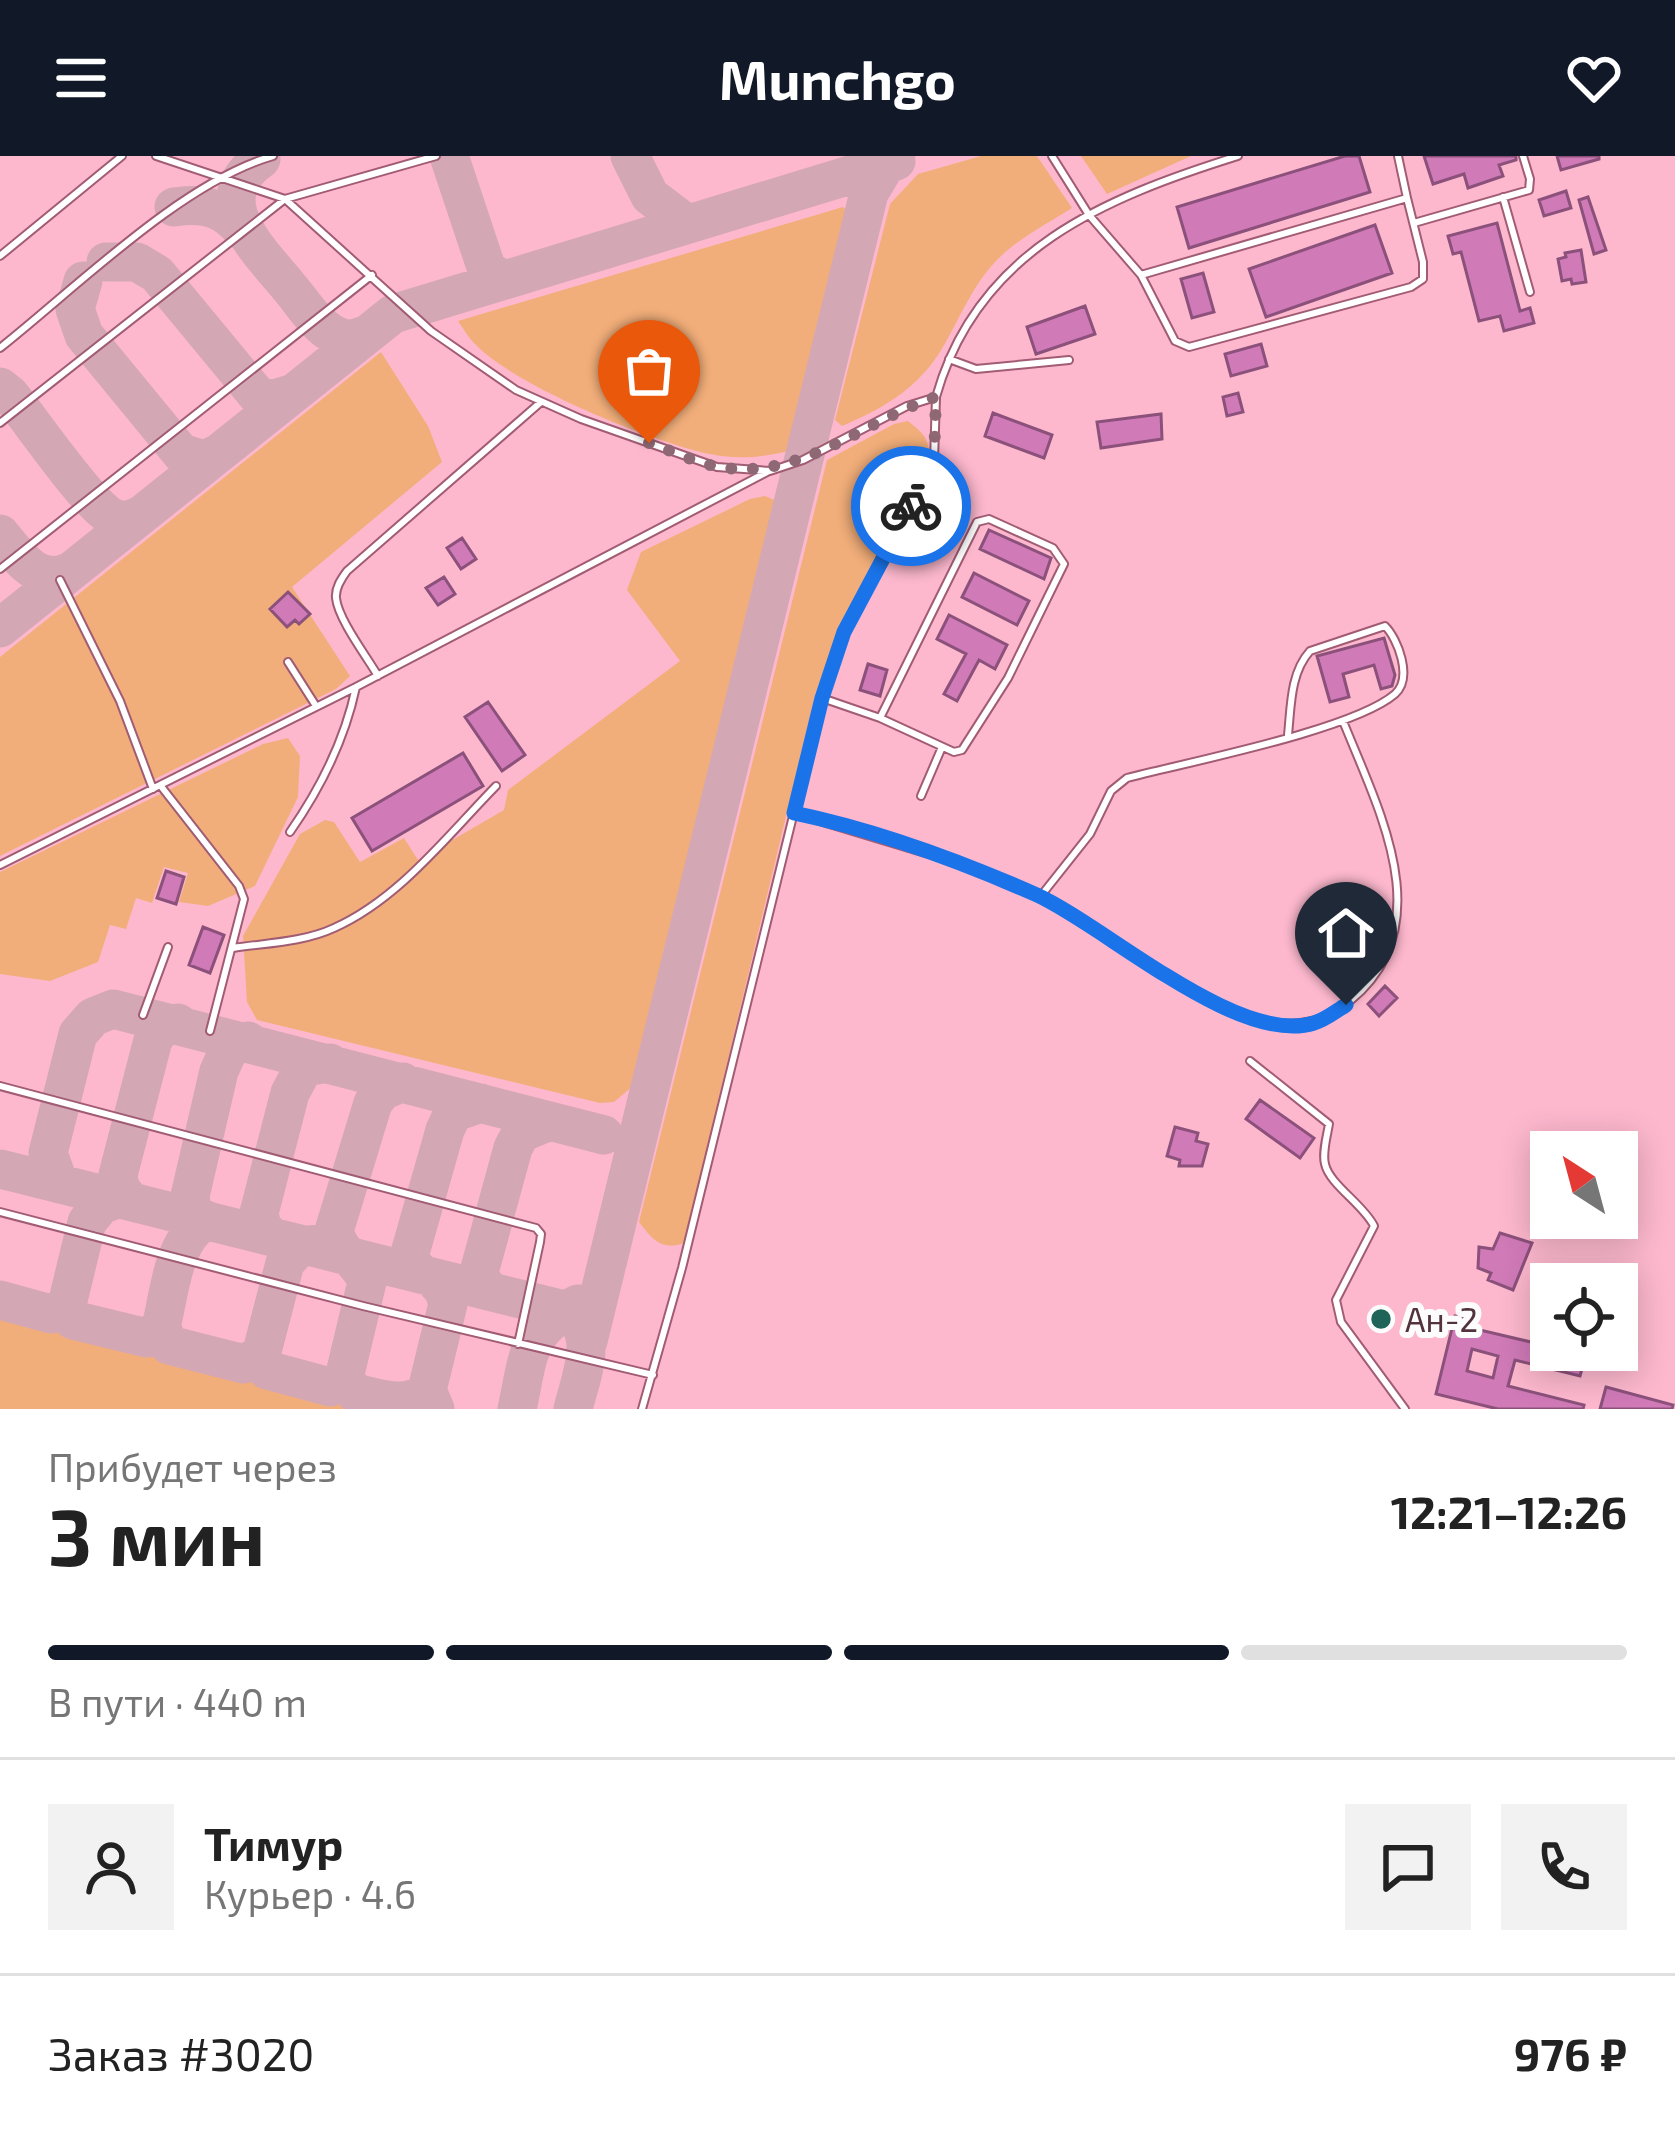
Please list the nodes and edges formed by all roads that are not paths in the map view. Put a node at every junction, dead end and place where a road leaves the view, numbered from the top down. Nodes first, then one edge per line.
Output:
1 (122, 156) edge
2 (156, 156) edge
3 (273, 156) edge
4 (436, 156) edge
5 (1052, 156) edge
6 (1238, 156) edge
7 (1398, 156) edge
8 (1523, 156) edge
9 (223, 176) junction
10 (1503, 197) junction
11 (1407, 198) junction
12 (285, 199) junction
13 (1089, 215) junction
14 (1414, 223) junction
15 (0, 256) edge
16 (372, 275) junction
17 (1142, 275) junction
18 (1530, 292) dead end
19 (0, 348) edge
20 (949, 359) junction
21 (1069, 360) dead end
22 (936, 397) junction
23 (542, 402) junction
24 (0, 423) edge
25 (770, 471) junction
26 (0, 569) edge
27 (60, 580) dead end
28 (288, 662) dead end
29 (378, 676) junction
30 (356, 687) junction
31 (822, 698) junction
32 (316, 706) junction
33 (880, 718) junction
34 (1343, 719) junction
35 (1288, 735) junction
36 (942, 747) junction
37 (496, 786) dead end
38 (156, 787) junction
39 (921, 796) dead end
40 (794, 813) junction
41 (290, 832) dead end
42 (0, 865) edge
43 (1040, 896) junction
44 (168, 947) dead end
45 (233, 948) junction
46 (143, 1015) dead end
47 (210, 1031) dead end
48 (1250, 1061) dead end
49 (0, 1086) edge
50 (0, 1212) edge
51 (518, 1345) junction
52 (653, 1375) junction
53 (642, 1409) edge
54 (1406, 1409) edge

1 - 15 lane
2 - 9 lane
3 - 9 lane
4 - 12 lane
5 - 13 lane
6 - 13 lane
7 - 11 lane
8 - 10 lane
9 - 12 lane
9 - 19 lane
10 - 14 lane
10 - 18 lane
11 - 14 lane
11 - 17 lane
12 - 16 lane
12 - 24 lane
13 - 17 lane
13 - 20 lane
14 - 17 lane
16 - 23 lane
16 - 26 lane
20 - 21 lane
20 - 22 lane
22 - 25 lane
22 - 31 lane
23 - 25 lane
23 - 29 lane
25 - 29 lane
27 - 38 lane
28 - 32 lane
29 - 30 lane
30 - 32 lane
30 - 41 lane
31 - 33 lane
31 - 40 lane
32 - 38 lane
33 - 36 lane
33 - 36 lane
34 - 35 lane
34 - 35 lane
34 - 43 lane
35 - 43 lane
36 - 39 lane
37 - 45 lane
38 - 42 lane
38 - 45 lane
40 - 43 lane
40 - 52 lane
44 - 46 lane
45 - 47 lane
48 - 54 lane
49 - 51 lane
50 - 51 lane
51 - 52 lane
52 - 53 lane

